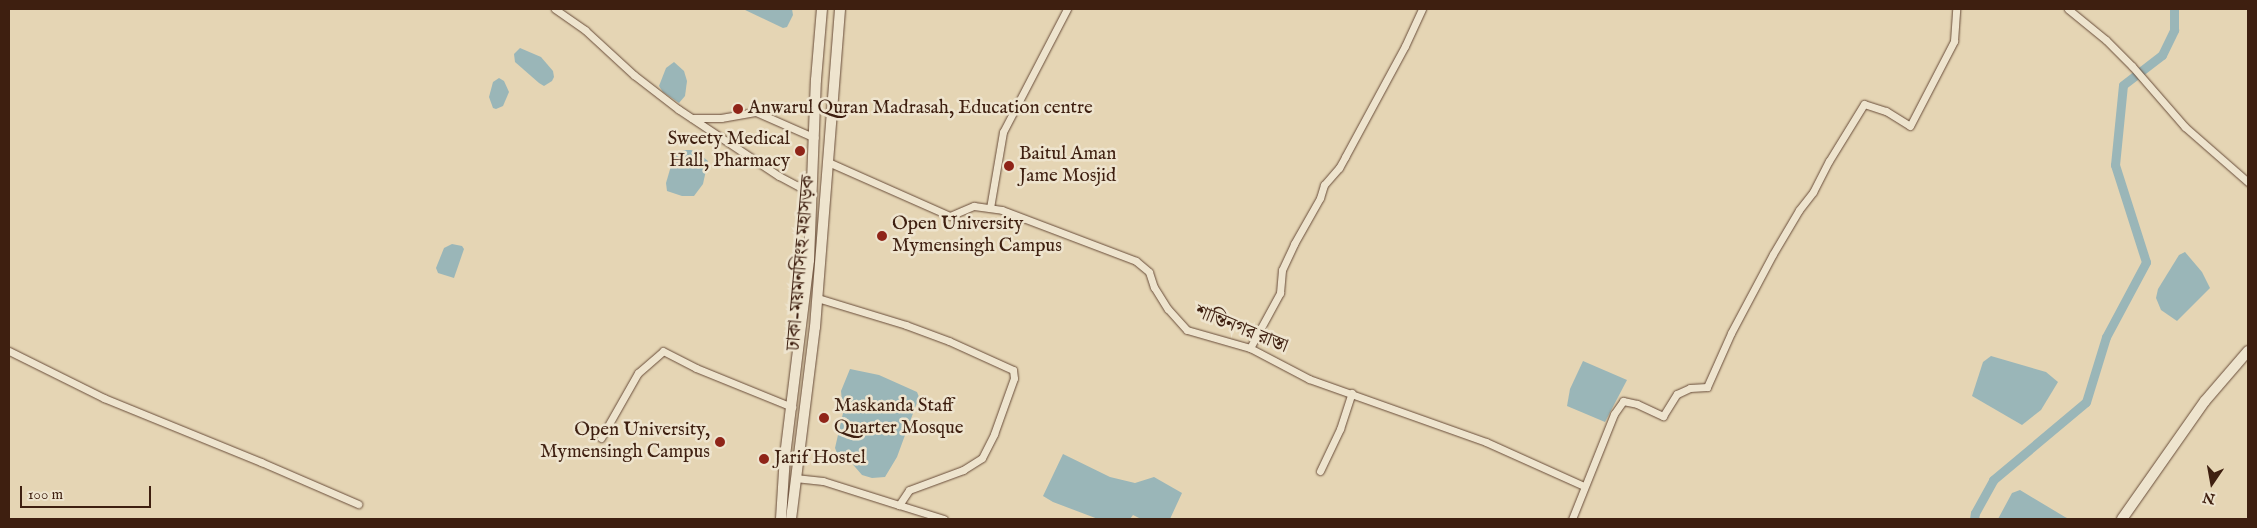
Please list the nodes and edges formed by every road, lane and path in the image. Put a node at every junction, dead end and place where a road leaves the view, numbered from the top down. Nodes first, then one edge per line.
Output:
1 (555, 9) edge
2 (822, 9) edge
3 (840, 9) edge
4 (1067, 9) edge
5 (1422, 9) edge
6 (1956, 9) edge
7 (2068, 9) edge
8 (692, 118) junction
9 (815, 138) junction
10 (828, 162) junction
11 (2248, 182) edge
12 (813, 194) junction
13 (990, 208) junction
14 (817, 298) junction
15 (1250, 348) junction
16 (9, 351) edge
17 (2248, 352) edge
18 (1352, 393) junction
19 (792, 407) junction
20 (601, 438) dead end
21 (1320, 471) dead end
22 (795, 478) junction
23 (1584, 486) junction
24 (358, 504) dead end
25 (899, 505) junction
26 (781, 519) edge
27 (791, 519) edge
28 (944, 519) edge
29 (1572, 519) edge
30 (2122, 519) edge

1 - 8 street
2 - 9 main road, ঢাকা-ময়মনসিংহ মহাসড়ক
3 - 10 main road, ঢাকা-ময়মনসিংহ মহাসড়ক
4 - 13 street
5 - 15 street
6 - 23 street
7 - 11 street
8 - 9 street
8 - 12 street
9 - 12 main road, ঢাকা-ময়মনসিংহ মহাসড়ক
10 - 13 street, শান্তিনগর রাস্তা
10 - 14 main road, ঢাকা-ময়মনসিংহ মহাসড়ক
12 - 19 main road, ঢাকা-ময়মনসিংহ মহাসড়ক
13 - 15 street, শান্তিনগর রাস্তা
14 - 22 main road, ঢাকা-ময়মনসিংহ মহাসড়ক
14 - 25 street
15 - 18 street, শান্তিনগর রাস্তা
16 - 24 street
17 - 30 main road
18 - 21 street
18 - 23 street, শান্তিনগর রাস্তা
19 - 20 street
19 - 26 main road, ঢাকা-ময়মনসিংহ মহাসড়ক
22 - 25 street
22 - 27 main road, ঢাকা-ময়মনসিংহ মহাসড়ক
23 - 29 street
25 - 28 street

